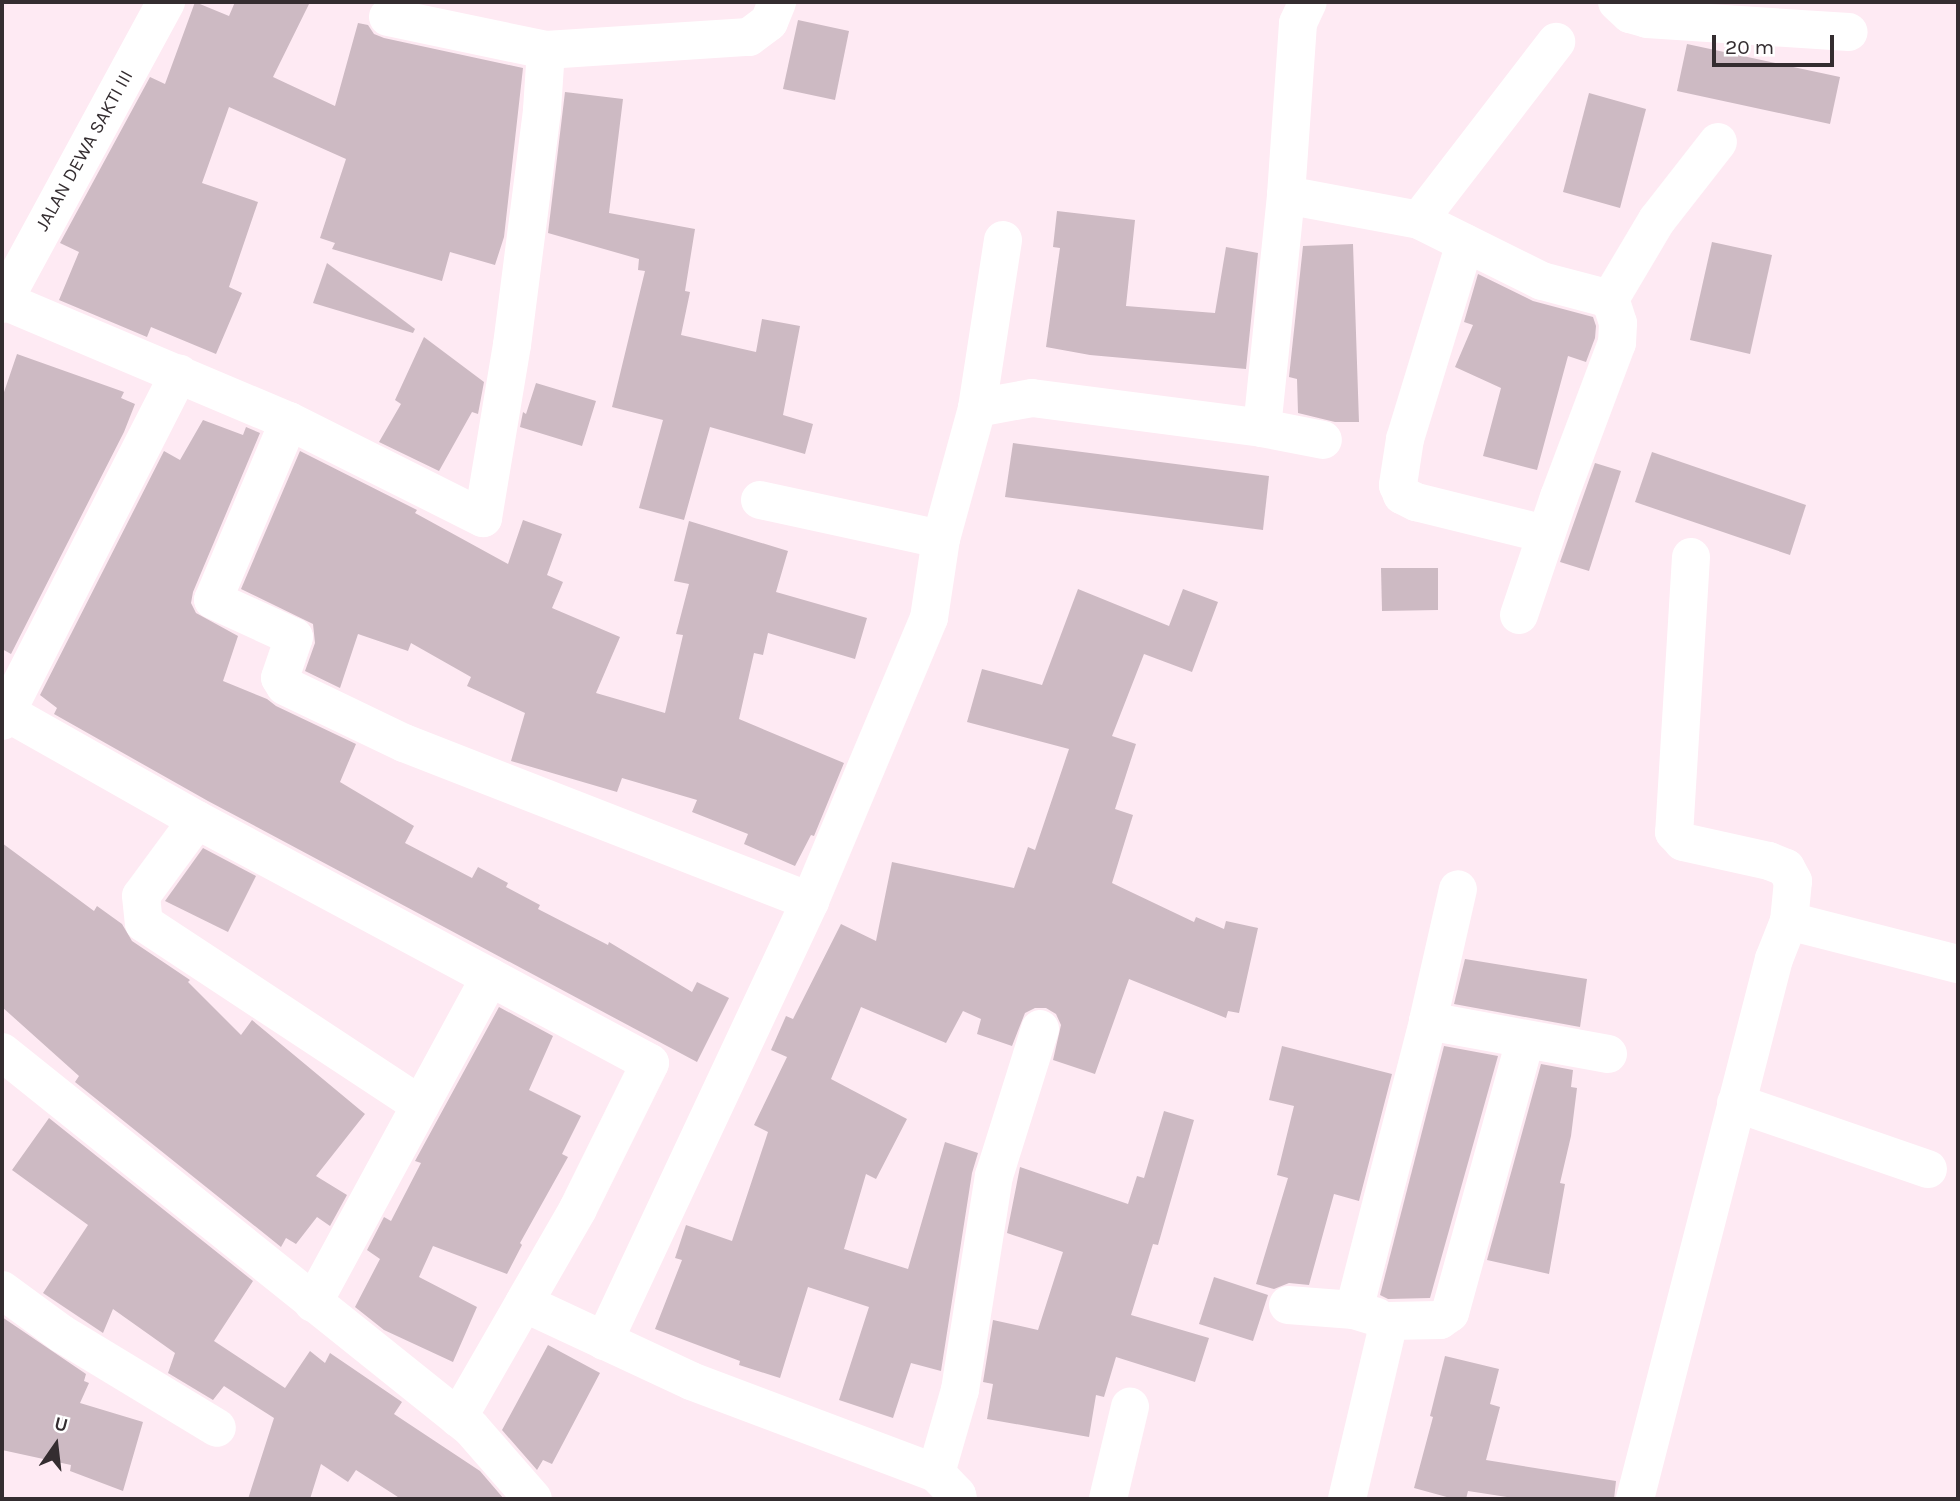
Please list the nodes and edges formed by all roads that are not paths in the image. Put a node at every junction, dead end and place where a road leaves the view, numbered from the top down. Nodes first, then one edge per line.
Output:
1 (164, 2) edge
2 (777, 2) edge
3 (1308, 2) edge
4 (1617, 2) edge
5 (388, 17) dead end
6 (1849, 32) dead end
7 (1556, 41) dead end
8 (546, 51) junction
9 (1718, 142) dead end
10 (1286, 195) junction
11 (1419, 220) junction
12 (1003, 240) dead end
13 (1465, 243) junction
14 (1610, 299) junction
15 (2, 301) edge
16 (179, 373) junction
17 (977, 408) junction
18 (289, 421) junction
19 (1262, 428) junction
20 (1323, 440) dead end
21 (760, 499) dead end
22 (1545, 534) junction
23 (940, 539) junction
24 (1690, 557) dead end
25 (1519, 615) dead end
26 (4, 716) edge
27 (197, 820) junction
28 (1458, 889) dead end
29 (810, 901) junction
30 (1789, 921) junction
31 (1958, 964) edge
32 (490, 977) junction
33 (1428, 1021) junction
34 (1040, 1029) dead end
35 (1525, 1041) junction
36 (2, 1052) edge
37 (1608, 1054) dead end
38 (1736, 1103) junction
39 (419, 1105) junction
40 (1928, 1169) dead end
41 (2, 1290) edge
42 (313, 1303) junction
43 (524, 1303) junction
44 (1288, 1305) dead end
45 (1371, 1316) junction
46 (604, 1341) junction
47 (1130, 1407) dead end
48 (458, 1418) junction
49 (217, 1428) dead end
50 (947, 1486) edge
51 (533, 1499) edge
52 (1108, 1499) edge
53 (1347, 1499) edge
54 (1635, 1499) edge

1 - 15 street, JALAN DEWA SAKTI III
2 - 8 street
3 - 10 street
4 - 6 street
5 - 8 street
7 - 11 street
8 - 18 street
9 - 14 street
10 - 11 street
10 - 19 street
11 - 13 street
12 - 17 street
13 - 14 street
13 - 22 street
14 - 22 street
15 - 16 street
16 - 18 street
16 - 26 street
17 - 19 street
17 - 23 street
18 - 29 street
19 - 20 street
21 - 23 street
22 - 25 street
23 - 29 street
24 - 30 street
26 - 27 street
27 - 32 street
27 - 39 street
28 - 33 street
29 - 46 street
30 - 31 street
30 - 38 street
32 - 39 street
32 - 43 street
33 - 35 street
33 - 45 street
34 - 50 street
35 - 37 street
35 - 45 street
36 - 42 street
38 - 40 street
38 - 54 street
39 - 42 street
41 - 49 street
42 - 48 street
43 - 46 street
43 - 48 street
44 - 45 street
45 - 53 street
46 - 50 street
47 - 52 street
48 - 51 street

